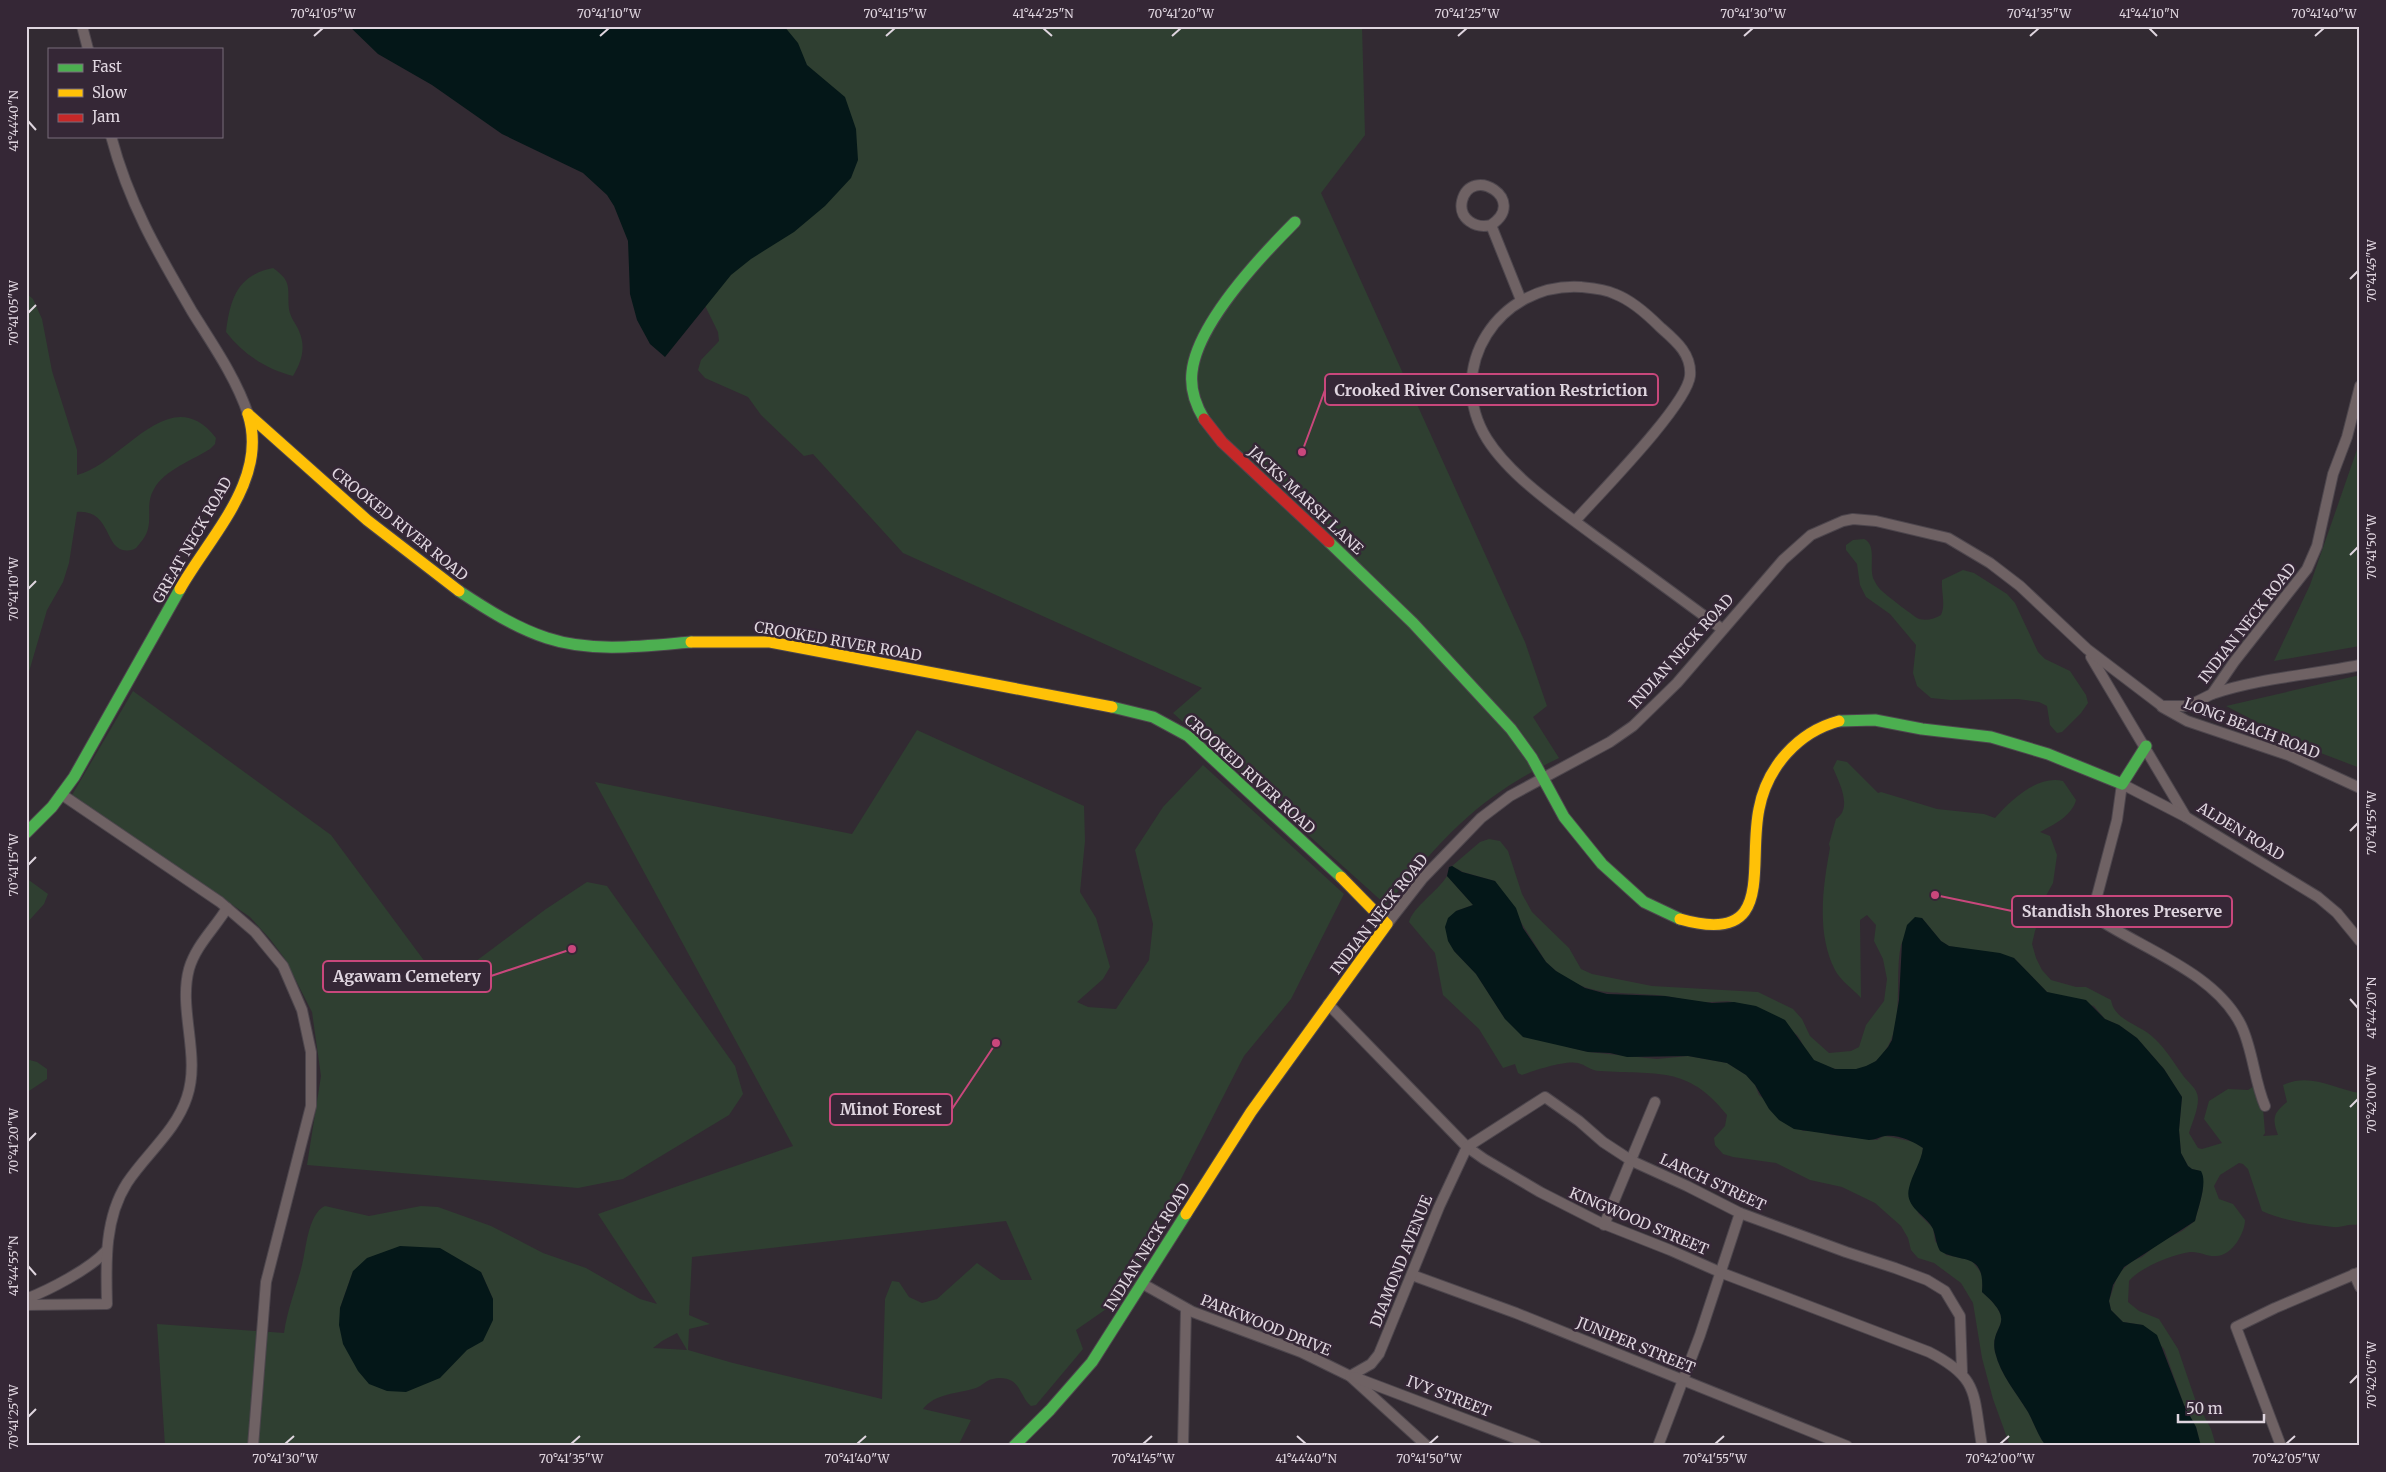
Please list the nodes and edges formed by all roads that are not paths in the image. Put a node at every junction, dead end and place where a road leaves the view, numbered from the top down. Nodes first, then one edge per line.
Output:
1 (82, 26) edge
2 (88, 48) edge
3 (111, 138) edge
4 (1295, 222) dead end
5 (1491, 225) junction
6 (1521, 300) junction
7 (2360, 386) edge
8 (248, 414) junction
9 (1575, 521) junction
10 (1722, 629) junction
11 (2086, 648) junction
12 (2360, 665) edge
13 (2212, 694) junction
14 (2162, 706) junction
15 (2146, 746) junction
16 (1544, 778) junction
17 (2122, 784) junction
18 (2360, 788) edge
19 (61, 794) junction
20 (2186, 817) junction
21 (26, 833) edge
22 (226, 908) junction
23 (1387, 924) junction
24 (2360, 941) edge
25 (1328, 1004) junction
26 (1655, 1102) dead end
27 (2265, 1106) dead end
28 (1467, 1146) junction
29 (1632, 1161) junction
30 (1740, 1213) junction
31 (1604, 1225) junction
32 (106, 1251) junction
33 (1722, 1273) junction
34 (2357, 1273) edge
35 (1412, 1275) junction
36 (1142, 1284) junction
37 (2360, 1288) edge
38 (26, 1299) edge
39 (26, 1305) edge
40 (1186, 1309) junction
41 (1962, 1372) junction
42 (1350, 1376) junction
43 (1682, 1380) junction
44 (253, 1446) edge
45 (1014, 1446) edge
46 (1184, 1446) edge
47 (1427, 1446) edge
48 (1536, 1446) edge
49 (1658, 1446) edge
50 (1847, 1446) edge
51 (1982, 1446) edge
52 (2281, 1446) edge

1 - 2 street
3 - 8 street, GREAT NECK ROAD
4 - 16 street, JACKS MARSH LANE
5 - 5 street
5 - 6 street
6 - 9 street
6 - 9 street
7 - 13 street, INDIAN NECK ROAD
8 - 19 street, GREAT NECK ROAD
8 - 23 street, CROOKED RIVER ROAD
9 - 10 street
10 - 11 street, INDIAN NECK ROAD
10 - 16 street, INDIAN NECK ROAD
11 - 14 street, INDIAN NECK ROAD
11 - 15 street, ALDEN ROAD
12 - 13 street
13 - 14 street, INDIAN NECK ROAD
14 - 18 street, LONG BEACH ROAD
15 - 17 street
15 - 20 street, ALDEN ROAD
16 - 17 street, JACKS MARSH LANE
16 - 23 street, INDIAN NECK ROAD
17 - 20 street
17 - 27 street
19 - 21 street, GREAT NECK ROAD
19 - 22 street
20 - 24 street, ALDEN ROAD
22 - 32 street
22 - 44 street
23 - 25 street, INDIAN NECK ROAD
25 - 28 street, KINGWOOD STREET
25 - 36 street, INDIAN NECK ROAD
26 - 29 street
28 - 29 street, LARCH STREET
28 - 31 street, KINGWOOD STREET
28 - 35 street, DIAMOND AVENUE
29 - 30 street, LARCH STREET
29 - 31 street
30 - 33 street
30 - 41 street, LARCH STREET
31 - 33 street, KINGWOOD STREET
32 - 38 street
32 - 39 street
33 - 41 street, KINGWOOD STREET
33 - 43 street
34 - 37 street
34 - 52 street
35 - 42 street, DIAMOND AVENUE
35 - 43 street, JUNIPER STREET
36 - 40 street, PARKWOOD DRIVE
36 - 45 street, INDIAN NECK ROAD
40 - 42 street, PARKWOOD DRIVE
40 - 46 street, PARKWOOD DRIVE
41 - 51 street
42 - 47 street, PARKWOOD DRIVE
42 - 48 street, IVY STREET
43 - 49 street
43 - 50 street, JUNIPER STREET

